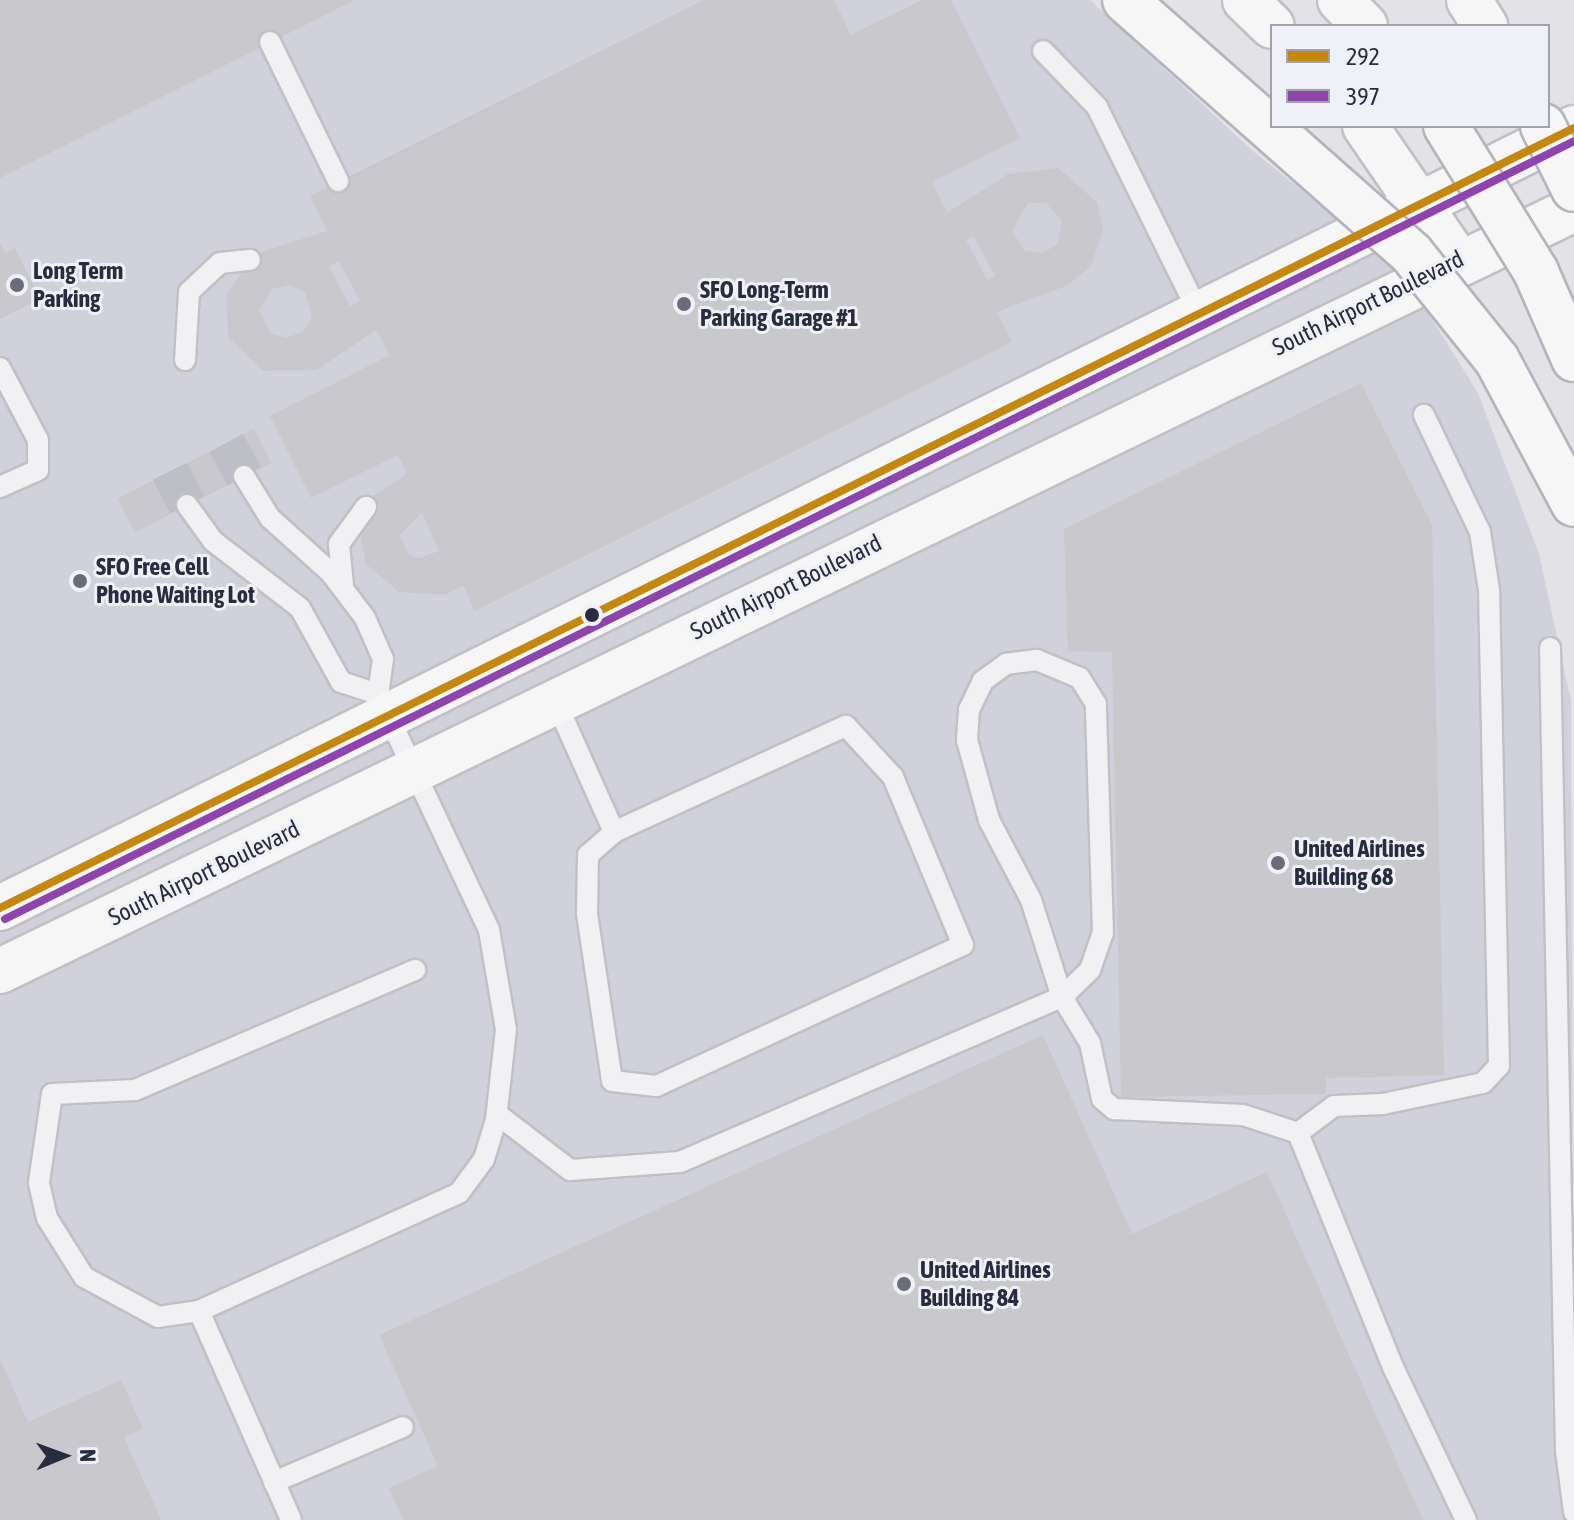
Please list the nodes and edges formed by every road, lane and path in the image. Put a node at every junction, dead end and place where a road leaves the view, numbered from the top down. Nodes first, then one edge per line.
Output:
1 (1125, 0) edge
2 (1245, 0) edge
3 (1340, 0) edge
4 (1469, 0) edge
5 (1270, 24) edge
6 (1363, 24) edge
7 (1484, 24) edge
8 (270, 42) dead end
9 (1043, 51) dead end
10 (1366, 128) edge
11 (1447, 128) edge
12 (1544, 128) edge
13 (1574, 128) edge
14 (338, 181) dead end
15 (1574, 189) edge
16 (1423, 204) junction
17 (1574, 209) edge
18 (250, 260) dead end
19 (1457, 260) junction
20 (1200, 315) junction
21 (1574, 359) edge
22 (185, 360) dead end
23 (2, 367) edge
24 (1424, 415) dead end
25 (244, 476) tunnel mouth
26 (0, 487) edge
27 (1574, 504) edge
28 (187, 505) tunnel mouth
29 (366, 507) dead end
30 (345, 589) junction
31 (1550, 648) dead end
32 (555, 700) junction
33 (384, 706) junction
34 (415, 769) junction
35 (614, 832) junction
36 (0, 908) edge
37 (415, 970) dead end
38 (0, 971) edge
39 (1062, 997) junction
40 (497, 1114) junction
41 (1298, 1133) junction
42 (199, 1311) junction
43 (403, 1427) dead end
44 (274, 1482) junction
45 (1574, 1512) edge
46 (291, 1520) edge
47 (1466, 1520) edge

1 - 27 main road, bridge
2 - 5 main road
3 - 6 main road
4 - 7 main road
8 - 14 lane
9 - 20 lane
10 - 16 main road
11 - 21 main road, bridge
12 - 15 main road, bridge
13 - 16 main road
16 - 19 main road
16 - 20 main road
17 - 19 main road, South Airport Boulevard
18 - 22 lane
19 - 32 main road, South Airport Boulevard
20 - 33 main road
23 - 26 lane
24 - 41 lane
25 - 30 lane
28 - 33 lane
29 - 30 lane
30 - 33 lane
31 - 45 lane
32 - 34 main road, South Airport Boulevard
32 - 35 lane
33 - 34 lane
33 - 36 main road
34 - 38 main road, South Airport Boulevard
34 - 40 lane
35 - 35 lane
37 - 42 lane
39 - 39 lane
39 - 40 lane
39 - 41 lane
40 - 42 lane
41 - 47 lane
42 - 44 lane
43 - 44 lane
44 - 46 lane

